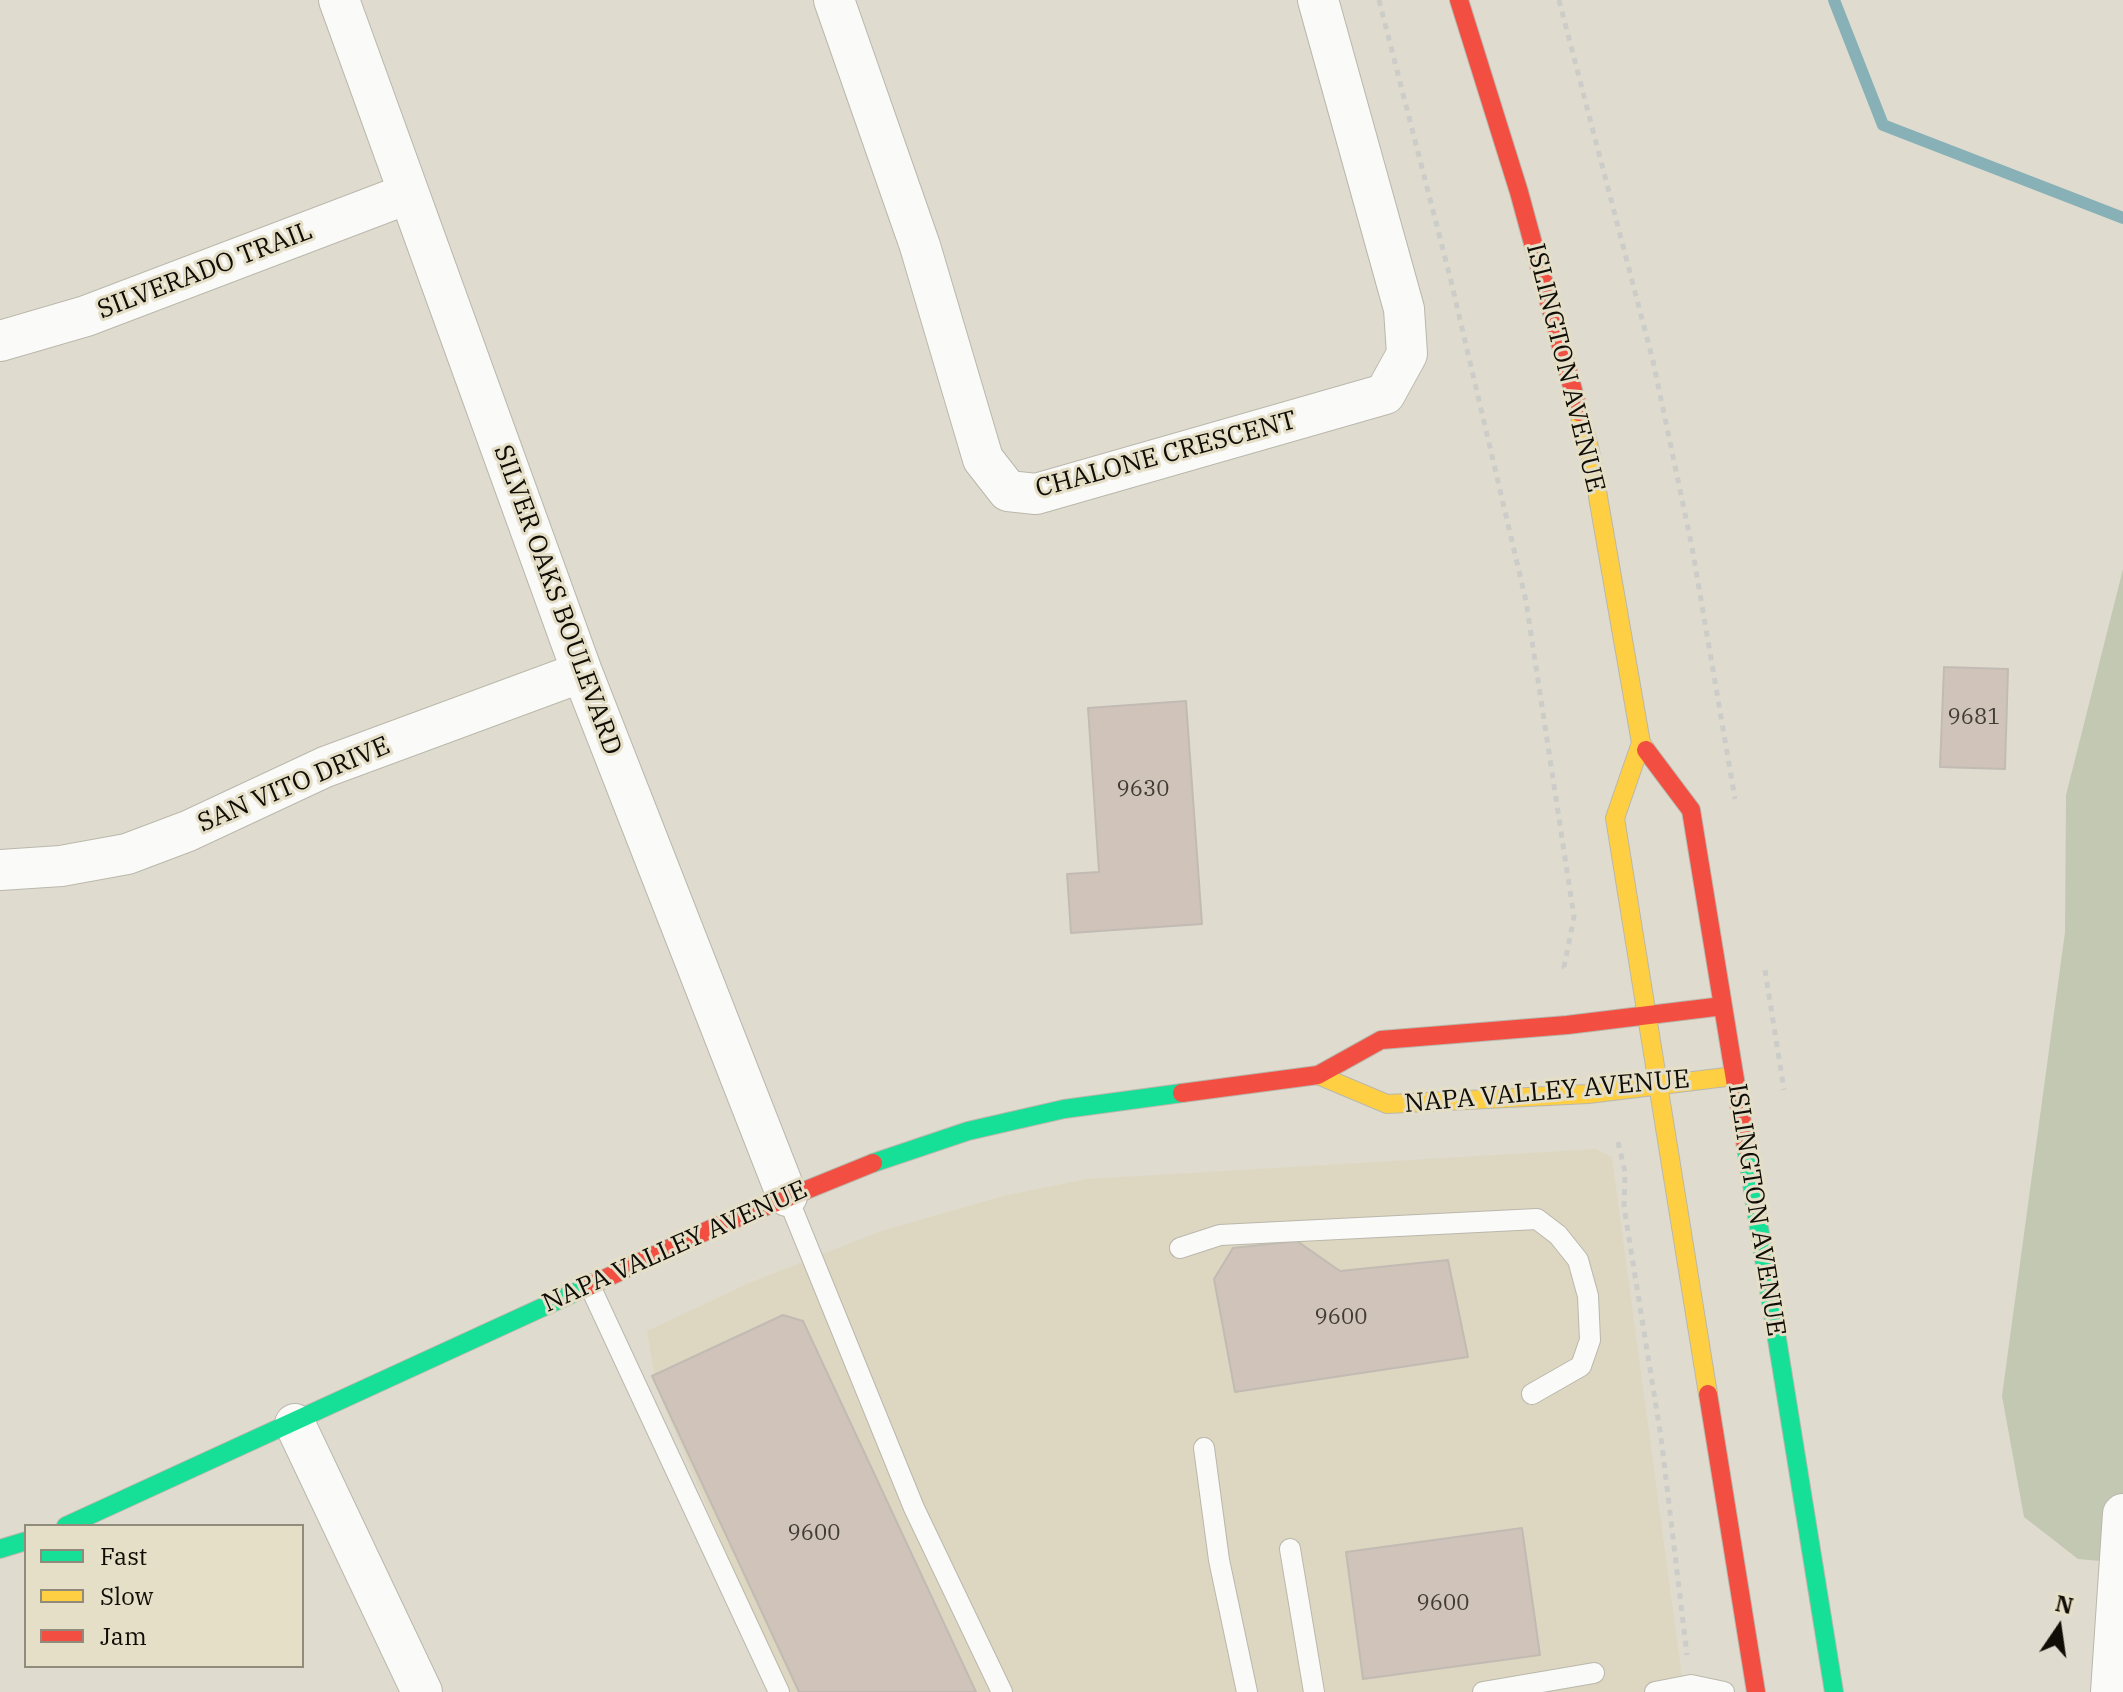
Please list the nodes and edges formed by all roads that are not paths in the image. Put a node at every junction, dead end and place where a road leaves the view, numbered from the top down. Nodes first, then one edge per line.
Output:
1 (339, 0) edge
2 (834, 0) edge
3 (1318, 0) edge
4 (1459, 0) edge
5 (407, 194) junction
6 (0, 341) edge
7 (582, 672) junction
8 (1641, 743) junction
9 (0, 870) edge
10 (1723, 1006) junction
11 (1647, 1015) junction
12 (1318, 1075) junction
13 (1734, 1076) junction
14 (1658, 1085) junction
15 (787, 1196) junction
16 (1180, 1248) dead end
17 (589, 1284) junction
18 (1532, 1394) dead end
19 (295, 1424) junction
20 (1204, 1448) dead end
21 (2123, 1514) edge
22 (70, 1524) edge
23 (24, 1542) edge
24 (0, 1549) edge
25 (1290, 1549) dead end
26 (1594, 1673) dead end
27 (422, 1692) edge
28 (779, 1692) edge
29 (1002, 1692) edge
30 (1247, 1692) edge
31 (1314, 1692) edge
32 (1483, 1692) edge
33 (1655, 1692) edge
34 (1724, 1692) edge
35 (1756, 1692) edge
36 (1834, 1692) edge
37 (2111, 1692) edge

1 - 5 street, SILVER OAKS BOULEVARD
2 - 3 street, CHALONE CRESCENT
4 - 8 main road, ISLINGTON AVENUE
5 - 6 street, SILVERADO TRAIL
5 - 7 street, SILVER OAKS BOULEVARD
7 - 9 street, SAN VITO DRIVE
7 - 15 street, SILVER OAKS BOULEVARD
8 - 10 main road, ISLINGTON AVENUE
8 - 11 main road, ISLINGTON AVENUE
10 - 11 main road, NAPA VALLEY AVENUE
10 - 13 main road, ISLINGTON AVENUE
11 - 12 main road, NAPA VALLEY AVENUE
11 - 14 main road, ISLINGTON AVENUE
12 - 14 main road, NAPA VALLEY AVENUE
12 - 15 main road, NAPA VALLEY AVENUE
13 - 14 main road, NAPA VALLEY AVENUE
13 - 36 main road, ISLINGTON AVENUE
14 - 35 main road, ISLINGTON AVENUE
15 - 17 main road, NAPA VALLEY AVENUE
15 - 29 lane
16 - 18 lane
17 - 19 main road, NAPA VALLEY AVENUE
17 - 28 lane
19 - 22 main road, NAPA VALLEY AVENUE
19 - 27 street
20 - 30 lane
21 - 37 street
23 - 24 main road
25 - 31 lane
26 - 32 lane
33 - 34 lane

